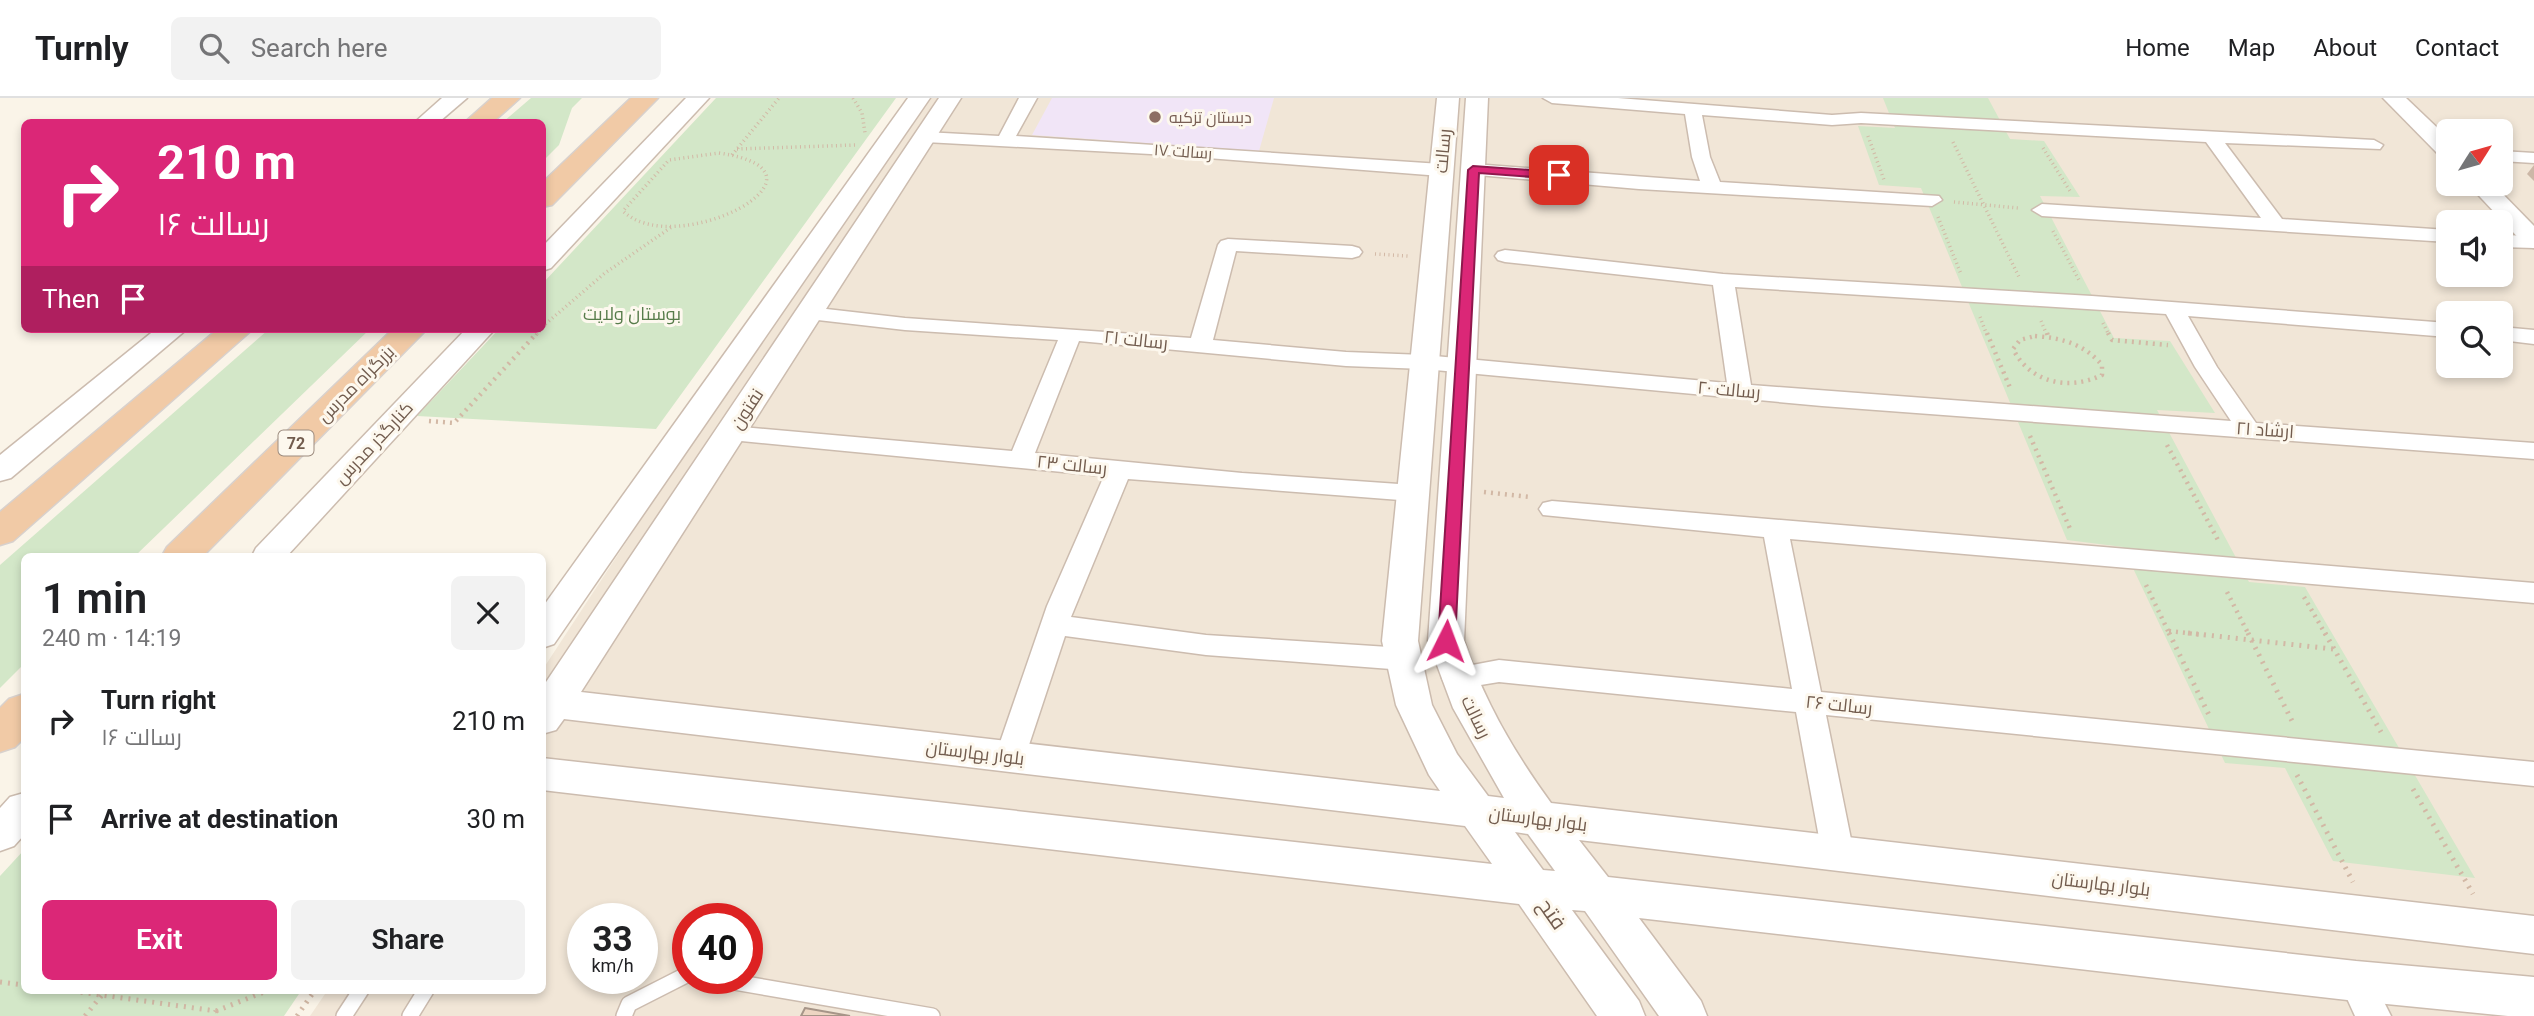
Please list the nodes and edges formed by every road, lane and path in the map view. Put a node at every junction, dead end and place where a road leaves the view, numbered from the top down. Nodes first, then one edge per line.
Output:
1 (456, 98) edge
2 (507, 98) edge
3 (645, 98) edge
4 (698, 98) edge
5 (779, 98) edge
6 (853, 98) edge
7 (919, 98) edge
8 (950, 98) edge
9 (1028, 98) edge
10 (1448, 98) edge
11 (1477, 98) edge
12 (1552, 98) edge
13 (2394, 98) edge
14 (2420, 98) edge
15 (1693, 111) junction
16 (593, 112) dead end
17 (1861, 118) junction
18 (430, 119) edge
19 (482, 119) edge
20 (2442, 119) edge
21 (1943, 122) junction
22 (2029, 127) junction
23 (2211, 136) junction
24 (925, 137) junction
25 (865, 138) dead end
26 (2436, 139) edge
27 (1004, 141) junction
28 (597, 145) junction
29 (866, 145) dead end
30 (2374, 145) dead end
31 (737, 149) junction
32 (732, 155) junction
33 (2513, 157) edge
34 (2534, 158) edge
35 (1440, 182) junction
36 (1473, 183) junction
37 (1712, 187) junction
38 (546, 195) edge
39 (2499, 196) edge
40 (1890, 197) junction
41 (1932, 200) junction
42 (1984, 205) junction
43 (2042, 210) junction
44 (2084, 212) junction
45 (674, 225) junction
46 (2277, 226) junction
47 (2436, 235) edge
48 (2513, 241) edge
49 (2534, 241) edge
50 (1352, 252) joint
51 (1505, 256) dead end
52 (1434, 258) junction
53 (546, 259) edge
54 (1723, 280) junction
55 (1970, 294) junction
56 (2030, 298) junction
57 (2091, 302) junction
58 (2174, 310) junction
59 (809, 313) junction
60 (546, 324) edge
61 (2436, 329) edge
62 (168, 333) edge
63 (232, 333) edge
64 (407, 333) edge
65 (477, 333) edge
66 (537, 333) edge
67 (1071, 334) junction
68 (2513, 335) edge
69 (2048, 336) junction
70 (2534, 337) edge
71 (1200, 346) junction
72 (2194, 347) junction
73 (1424, 362) junction
74 (1462, 366) junction
75 (1740, 391) junction
76 (1995, 412) joint
77 (2021, 414) junction
78 (397, 419) junction
79 (2156, 423) junction
80 (2248, 429) junction
81 (732, 433) junction
82 (2534, 451) edge
83 (1021, 459) junction
84 (1119, 470) junction
85 (0, 471) edge
86 (1455, 490) junction
87 (1413, 493) junction
88 (1552, 509) joint
89 (1768, 528) junction
90 (0, 531) edge
91 (184, 553) edge
92 (271, 553) edge
93 (2081, 554) junction
94 (2133, 559) junction
95 (2224, 566) junction
96 (2534, 593) edge
97 (1055, 625) junction
98 (546, 629) edge
99 (2168, 631) junction
100 (2251, 640) junction
101 (2333, 649) dead end
102 (1404, 659) junction
103 (1456, 678) junction
104 (1810, 702) junction
105 (546, 708) edge
106 (21, 714) edge
107 (0, 735) edge
108 (2222, 743) junction
109 (2295, 750) junction
110 (1010, 757) junction
111 (546, 774) edge
112 (2534, 774) edge
113 (21, 812) edge
114 (1480, 812) junction
115 (1541, 820) junction
116 (0, 834) edge
117 (1838, 854) junction
118 (1533, 887) junction
119 (1597, 894) junction
120 (2370, 915) junction
121 (2534, 934) edge
122 (0, 982) edge
123 (672, 982) edge
124 (21, 985) edge
125 (763, 987) edge
126 (103, 994) edge
127 (109, 994) edge
128 (260, 994) edge
129 (313, 994) edge
130 (358, 994) edge
131 (424, 994) edge
132 (2534, 998) edge
133 (2365, 999) edge
134 (214, 1014) edge
135 (85, 1016) edge
136 (298, 1016) edge
137 (344, 1016) edge
138 (410, 1016) edge
139 (624, 1016) edge
140 (932, 1016) edge
141 (1623, 1016) edge
142 (1685, 1016) edge

1 - 18 street
2 - 19 highway
3 - 28 highway
4 - 53 street
5 - 31 path
6 - 25 path
7 - 98 street, نفتون
8 - 24 street, نفتون
9 - 27 street
10 - 35 street, رسالت
11 - 36 street, رسالت
12 - 15 street
13 - 26 street
14 - 20 street
15 - 17 street
15 - 37 street
16 - 28 highway
17 - 21 street
17 - 40 path
21 - 22 street
21 - 42 path
22 - 23 street
22 - 44 path
23 - 30 street
23 - 46 street
24 - 27 street, رسالت ۱۷
24 - 59 street, نفتون
27 - 35 street, رسالت ۱۷
28 - 38 highway
29 - 31 path
31 - 32 path
32 - 45 path
32 - 45 path
33 - 34 street
35 - 36 street
35 - 52 street, رسالت
36 - 37 street
36 - 74 street, رسالت
37 - 40 street
39 - 49 street
40 - 41 street
41 - 42 path
41 - 55 path
42 - 43 path
42 - 56 path
43 - 44 street
43 - 57 path
44 - 46 street
45 - 60 path
46 - 47 street
48 - 49 street
50 - 52 path
50 - 71 street
51 - 54 street
52 - 73 street, رسالت
54 - 55 street
54 - 75 street
55 - 56 street
55 - 77 path
56 - 57 street
56 - 69 path
57 - 58 street
57 - 72 path
58 - 61 street
58 - 72 street
59 - 67 street, رسالت ۲۱
59 - 81 street, نفتون
62 - 85 street
63 - 90 highway
64 - 91 highway, بزرگراه مدرس / 72
65 - 78 street, کنارگذر مدرس
66 - 78 path
67 - 71 street, رسالت ۲۱
67 - 83 street
68 - 70 street
69 - 69 path
71 - 73 street, رسالت ۲۱
72 - 80 street
73 - 74 street, رسالت ۲۱
73 - 87 street, رسالت
74 - 75 street, رسالت ٢٠
74 - 86 street, رسالت
75 - 76 street, رسالت ٢٠
76 - 77 street, ارشاد ۲۱
77 - 79 street, ارشاد ۲۱
77 - 93 path
78 - 92 street, کنارگذر مدرس
79 - 80 street, ارشاد ۲۱
79 - 95 path
80 - 82 street, ارشاد ۲۱
81 - 83 street, رسالت ۲۳
81 - 105 street, نفتون
83 - 84 street, رسالت ۲۳
84 - 87 street, رسالت ۲۳
84 - 97 street
86 - 88 path
86 - 103 street, رسالت
87 - 102 street, رسالت
88 - 89 street
89 - 93 street
89 - 104 street
93 - 94 street
94 - 95 street
94 - 99 path
95 - 96 street
95 - 100 path
97 - 102 street
97 - 110 street
99 - 100 path
99 - 108 path
100 - 101 path
100 - 109 path
102 - 114 street, رسالت
103 - 104 street, رسالت ۲۶
103 - 115 street, رسالت
104 - 108 street, رسالت ۲۶
104 - 117 street
105 - 110 street, بلوار بهارستان
106 - 107 highway
108 - 109 street
109 - 112 street
109 - 120 path
110 - 114 street, بلوار بهارستان
111 - 118 street
113 - 116 street
114 - 115 street, بلوار بهارستان
114 - 118 street, فتح
115 - 117 street, بلوار بهارستان
115 - 119 street
117 - 120 street, بلوار بهارستان
118 - 119 street
118 - 141 street, فتح
119 - 133 street
119 - 142 street
120 - 121 street, بلوار بهارستان
122 - 124 path
123 - 139 lane
125 - 140 lane
126 - 135 path
127 - 134 path
128 - 134 path
129 - 136 path
130 - 137 lane
131 - 138 lane
132 - 133 street

